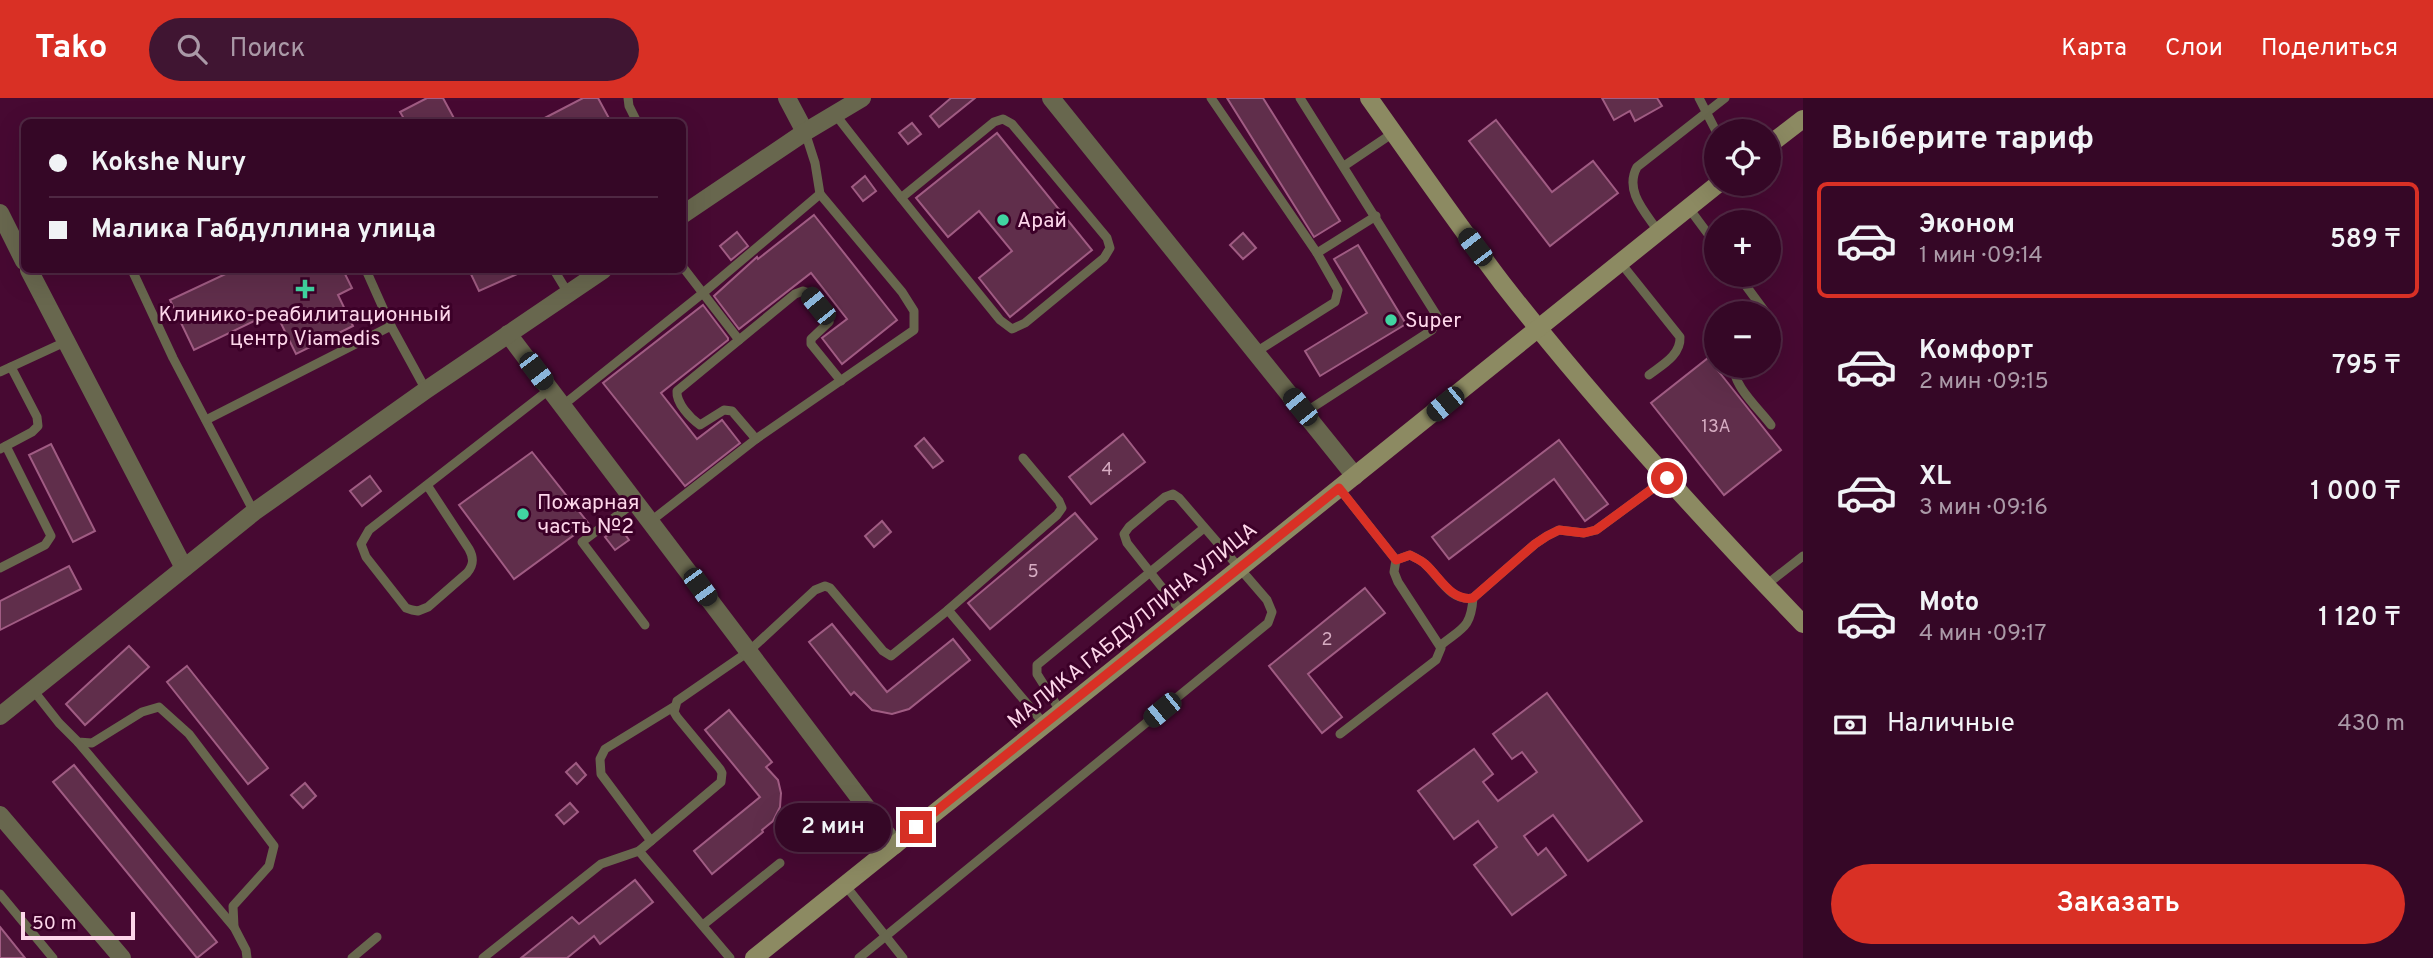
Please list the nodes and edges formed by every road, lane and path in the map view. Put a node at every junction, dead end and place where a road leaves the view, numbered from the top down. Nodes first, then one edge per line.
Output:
1 (628, 98) edge
2 (787, 98) edge
3 (862, 98) edge
4 (1051, 98) edge
5 (1211, 98) edge
6 (1300, 98) edge
7 (1369, 98) edge
8 (1699, 98) edge
9 (1725, 98) edge
10 (1706, 113) junction
11 (835, 114) junction
12 (636, 119) edge
13 (1709, 119) edge
14 (1803, 119) edge
15 (805, 132) junction
16 (1393, 133) junction
17 (1781, 136) edge
18 (1344, 166) junction
19 (820, 194) junction
20 (1704, 195) edge
21 (901, 198) junction
22 (1688, 207) junction
23 (0, 212) edge
24 (686, 212) edge
25 (1376, 216) junction
26 (1704, 229) edge
27 (1658, 231) junction
28 (1317, 253) junction
29 (21, 255) edge
30 (1620, 262) junction
31 (686, 271) edge
32 (30, 273) edge
33 (133, 273) edge
34 (367, 273) edge
35 (556, 273) edge
36 (598, 273) edge
37 (568, 293) junction
38 (703, 293) junction
39 (391, 326) junction
40 (1539, 328) junction
41 (508, 334) junction
42 (739, 340) junction
43 (65, 342) junction
44 (1256, 352) junction
45 (11, 367) junction
46 (0, 372) edge
47 (1649, 375) dead end
48 (1736, 378) edge
49 (841, 382) junction
50 (550, 389) junction
51 (426, 390) junction
52 (562, 406) junction
53 (1304, 413) junction
54 (206, 420) junction
55 (1772, 425) dead end
56 (756, 439) junction
57 (3, 448) edge
58 (1023, 458) dead end
59 (1355, 476) junction
60 (1667, 478) junction
61 (426, 485) junction
62 (1339, 488) junction
63 (635, 502) junction
64 (254, 512) junction
65 (651, 521) junction
66 (1204, 528) junction
67 (1803, 556) edge
68 (1396, 560) junction
69 (0, 568) edge
70 (184, 568) junction
71 (1239, 569) junction
72 (1150, 572) junction
73 (1766, 585) junction
74 (1473, 598) junction
75 (948, 610) junction
76 (1183, 614) junction
77 (1803, 624) edge
78 (645, 625) dead end
79 (1441, 645) junction
80 (748, 652) junction
81 (33, 690) junction
82 (675, 706) junction
83 (1061, 712) junction
84 (0, 716) edge
85 (1045, 725) junction
86 (1340, 734) dead end
87 (78, 742) junction
88 (0, 815) edge
89 (651, 841) junction
90 (895, 845) junction
91 (639, 851) junction
92 (780, 863) dead end
93 (845, 885) junction
94 (0, 894) edge
95 (703, 925) junction
96 (234, 928) junction
97 (885, 936) junction
98 (377, 937) dead end
99 (53, 958) edge
100 (122, 958) edge
101 (247, 958) edge
102 (352, 958) edge
103 (482, 958) edge
104 (730, 958) edge
105 (754, 958) edge
106 (859, 958) edge
107 (903, 958) edge

1 - 12 lane
2 - 15 street
3 - 11 street
4 - 44 street
5 - 28 lane
6 - 18 lane
7 - 16 street
8 - 10 lane
9 - 10 lane
10 - 13 lane
10 - 27 lane
11 - 15 street
11 - 21 lane
14 - 17 street
15 - 19 lane
15 - 24 street
16 - 18 lane
16 - 40 street
18 - 25 lane
19 - 38 lane
19 - 49 lane
20 - 22 street, МАЛИКА ГАБДУЛЛИНА УЛИЦА
21 - 21 lane
22 - 26 lane
22 - 27 street, МАЛИКА ГАБДУЛЛИНА УЛИЦА
23 - 29 street
25 - 28 lane
25 - 53 lane
27 - 30 street, МАЛИКА ГАБДУЛЛИНА УЛИЦА
28 - 44 lane
30 - 40 street, МАЛИКА ГАБДУЛЛИНА УЛИЦА
30 - 47 lane
31 - 38 lane
32 - 43 street
33 - 54 lane
34 - 39 lane
35 - 37 lane
36 - 37 street
37 - 41 street
38 - 42 lane
38 - 52 lane
39 - 51 lane
39 - 54 lane
40 - 59 street, МАЛИКА ГАБДУЛЛИНА УЛИЦА
40 - 60 street
41 - 50 street
41 - 51 street
42 - 49 lane
42 - 56 lane
43 - 45 lane
43 - 70 street
44 - 53 street
45 - 46 lane
45 - 57 lane
48 - 55 lane
49 - 56 lane
50 - 52 street
50 - 61 lane
51 - 64 street
52 - 63 street
53 - 59 street
54 - 64 lane
56 - 65 lane
57 - 69 lane
58 - 75 lane
59 - 62 street, МАЛИКА ГАБДУЛЛИНА УЛИЦА
60 - 73 street
60 - 74 lane
61 - 61 lane
62 - 68 lane
62 - 71 street, МАЛИКА ГАБДУЛЛИНА УЛИЦА
63 - 65 street
63 - 78 lane
64 - 70 street
65 - 80 street
66 - 71 lane
66 - 72 lane
66 - 72 lane
67 - 73 lane
68 - 74 lane
68 - 79 lane
70 - 81 street
71 - 76 street, МАЛИКА ГАБДУЛЛИНА УЛИЦА
71 - 97 lane
72 - 76 lane
72 - 83 lane
73 - 77 street
74 - 79 lane
75 - 80 lane
75 - 85 lane
76 - 83 street, МАЛИКА ГАБДУЛЛИНА УЛИЦА
79 - 86 lane
80 - 82 lane
80 - 90 street
81 - 84 street
81 - 87 lane
82 - 89 lane
82 - 89 lane
83 - 85 street, МАЛИКА ГАБДУЛЛИНА УЛИЦА
85 - 90 street, МАЛИКА ГАБДУЛЛИНА УЛИЦА
87 - 96 lane
87 - 96 lane
88 - 100 street
89 - 91 lane
90 - 93 street, МАЛИКА ГАБДУЛЛИНА УЛИЦА
91 - 95 lane
91 - 103 lane
92 - 95 lane
93 - 97 lane
93 - 105 street, МАЛИКА ГАБДУЛЛИНА УЛИЦА
94 - 99 lane
95 - 104 lane
96 - 101 lane
97 - 106 lane
97 - 107 lane
98 - 102 lane

